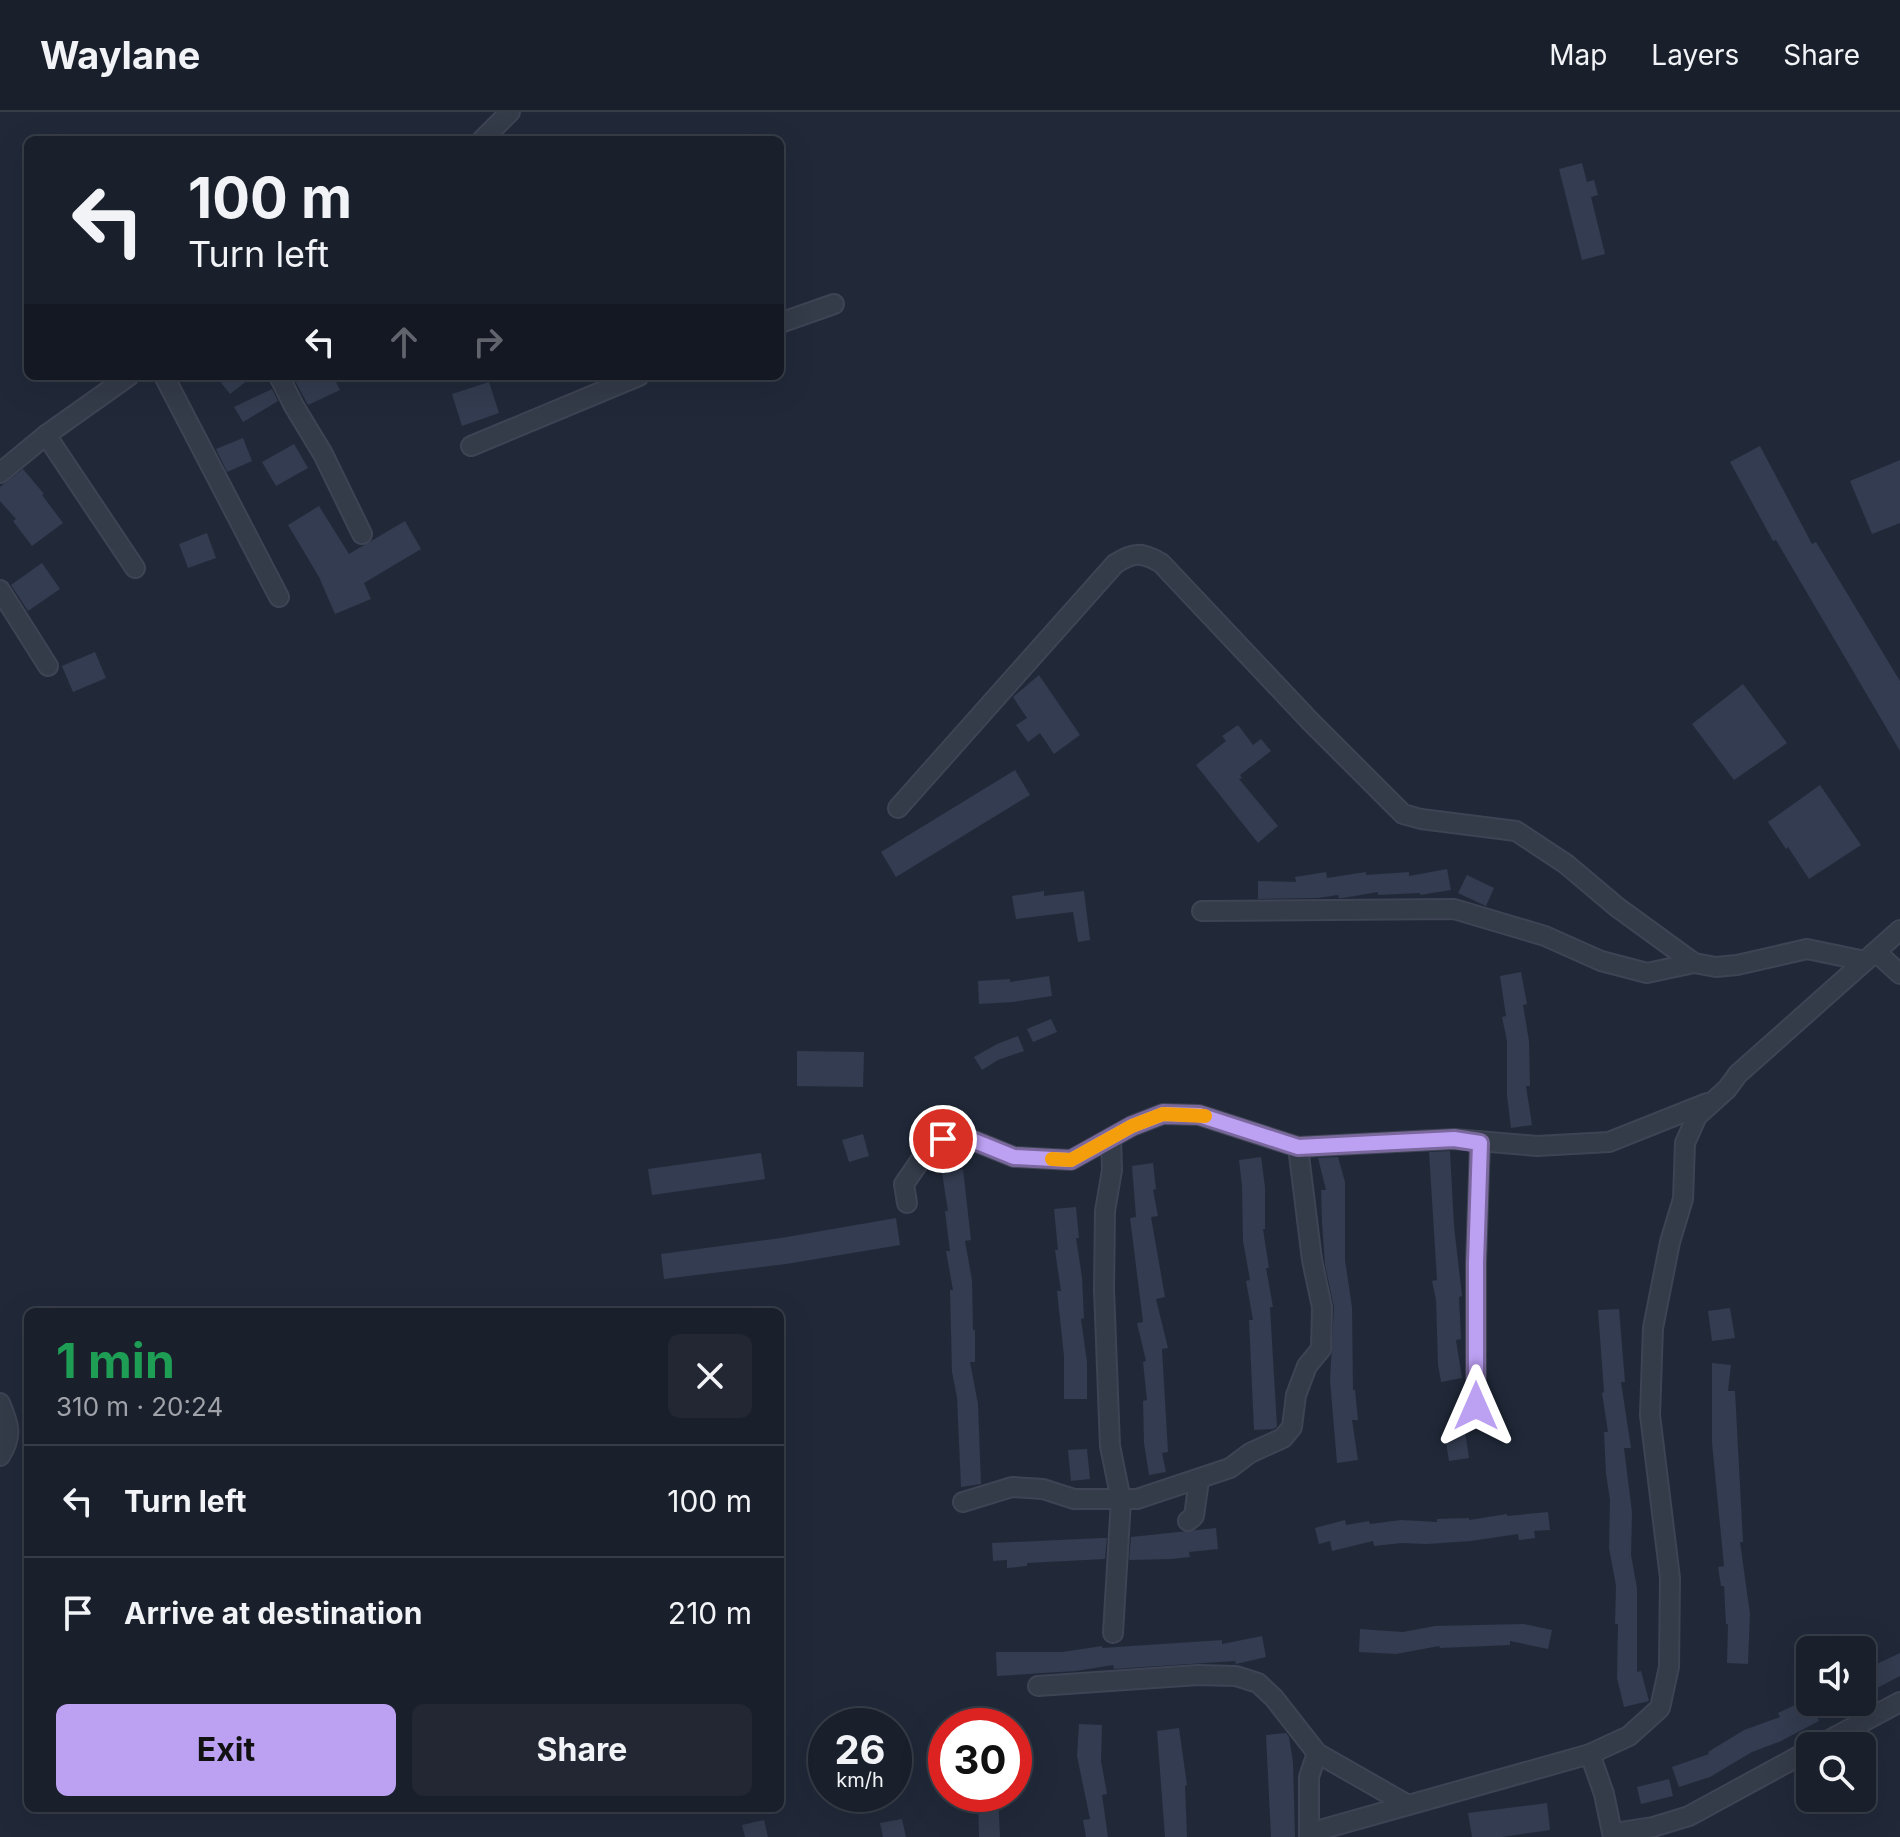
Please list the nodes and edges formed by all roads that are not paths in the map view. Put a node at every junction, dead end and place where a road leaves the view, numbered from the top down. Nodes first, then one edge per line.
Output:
1 (510, 112) edge
2 (491, 136) edge
3 (834, 304) dead end
4 (784, 322) edge
5 (123, 380) edge
6 (166, 380) edge
7 (281, 380) edge
8 (621, 380) edge
9 (46, 435) junction
10 (471, 446) dead end
11 (0, 473) edge
12 (362, 534) dead end
13 (135, 568) dead end
14 (0, 590) edge
15 (279, 597) dead end
16 (48, 666) dead end
17 (898, 808) dead end
18 (1202, 911) dead end
19 (1900, 930) edge
20 (1871, 957) junction
21 (1694, 963) junction
22 (1900, 974) edge
23 (1714, 1101) junction
24 (1111, 1138) junction
25 (1480, 1143) junction
26 (1298, 1147) junction
27 (907, 1203) dead end
28 (0, 1403) edge
29 (1476, 1406) dead end
30 (0, 1456) edge
31 (1199, 1480) junction
32 (1121, 1500) junction
33 (963, 1502) dead end
34 (1188, 1521) dead end
35 (1113, 1633) dead end
36 (1038, 1686) dead end
37 (1900, 1702) edge
38 (1844, 1732) edge
39 (1317, 1753) junction
40 (1590, 1754) junction
41 (1796, 1758) edge
42 (1408, 1805) junction
43 (1309, 1835) edge
44 (1614, 1835) edge

1 - 2 street
3 - 4 street
5 - 9 street
6 - 15 street
7 - 12 street
8 - 10 street
9 - 11 street
9 - 13 street
14 - 16 street
17 - 21 street
18 - 21 street
19 - 20 street
20 - 21 street
20 - 22 street
20 - 23 street
23 - 25 street
23 - 40 street
24 - 26 street
24 - 27 street
24 - 32 street
25 - 26 street
25 - 29 street
26 - 31 street
28 - 30 street
31 - 32 street
31 - 34 street
32 - 33 street
32 - 35 street
36 - 39 street
37 - 38 street
39 - 42 street
39 - 43 street
40 - 42 street
40 - 44 street
41 - 44 street
42 - 43 street

